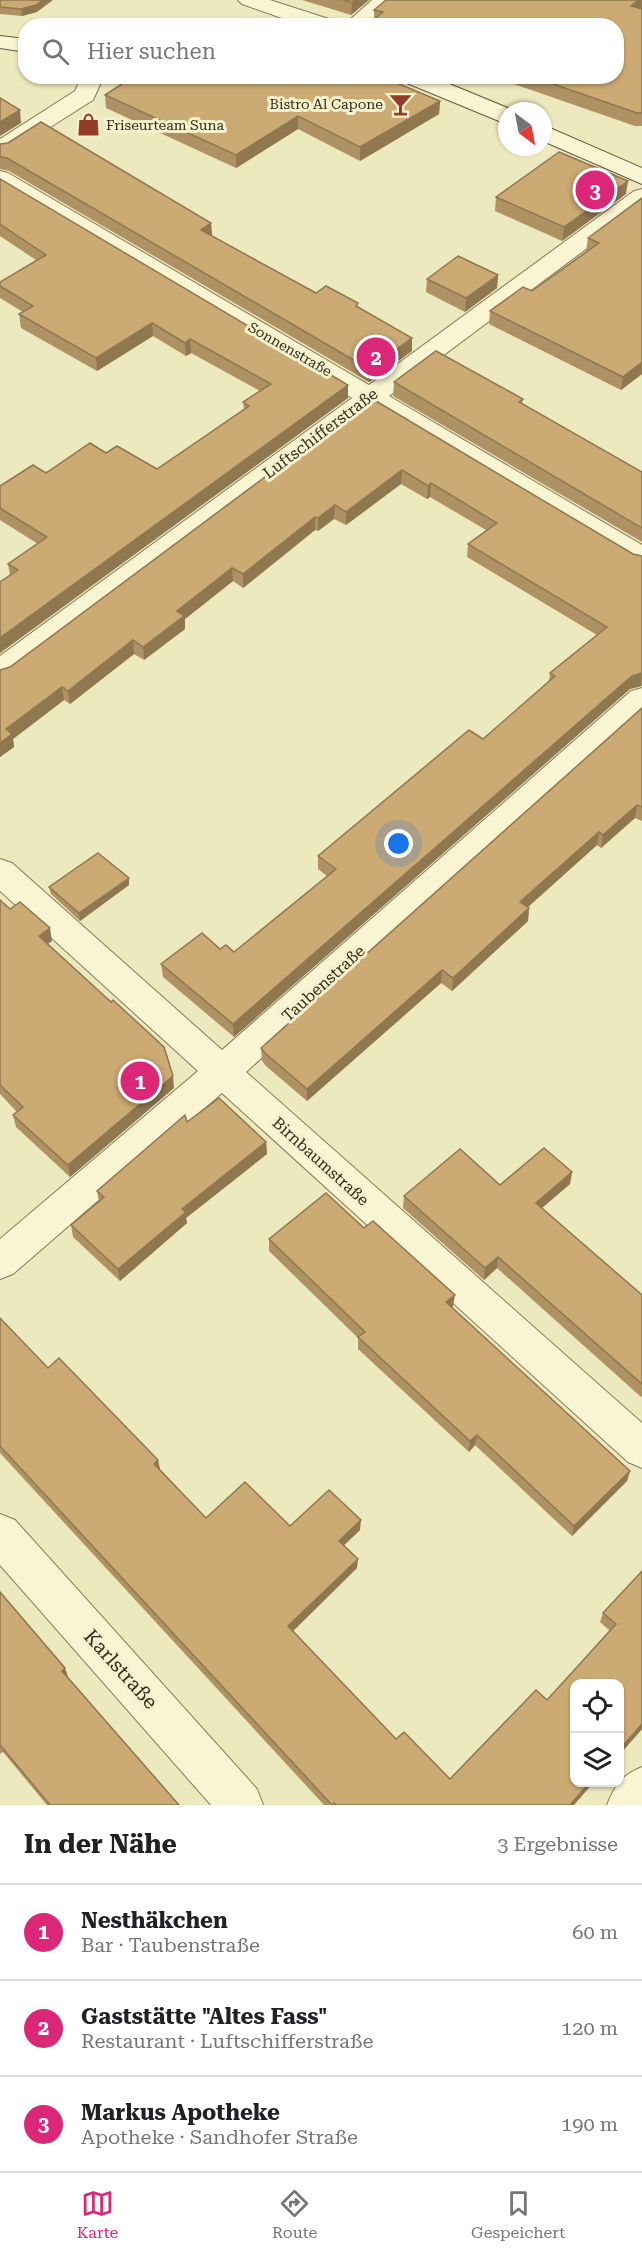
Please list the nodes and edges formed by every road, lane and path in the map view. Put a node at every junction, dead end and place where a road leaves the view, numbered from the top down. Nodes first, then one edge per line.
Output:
1 (249, 0) edge
2 (385, 0) edge
3 (303, 18) edge
4 (363, 18) edge
5 (0, 42) edge
6 (18, 45) edge
7 (90, 84) edge
8 (429, 84) edge
9 (498, 112) edge
10 (552, 136) edge
11 (0, 149) edge
12 (642, 177) edge
13 (0, 178) edge
14 (642, 196) edge
15 (370, 396) junction
16 (642, 558) edge
17 (0, 671) edge
18 (642, 699) edge
19 (0, 872) edge
20 (222, 1072) junction
21 (0, 1262) edge
22 (642, 1449) edge
23 (0, 1534) edge
24 (642, 1789) edge
25 (242, 1805) edge
26 (628, 1805) edge

1 - 3 street
2 - 4 street
5 - 6 street
7 - 11 street
8 - 9 street
10 - 12 street
13 - 15 street, Sonnenstraße
14 - 15 street, Luftschifferstraße
15 - 16 street, Sonnenstraße
15 - 17 street, Luftschifferstraße
18 - 20 street, Taubenstraße
19 - 20 street, Birnbaumstraße
20 - 21 street, Taubenstraße
20 - 22 street, Birnbaumstraße
23 - 25 street, Karlstraße
24 - 26 street

